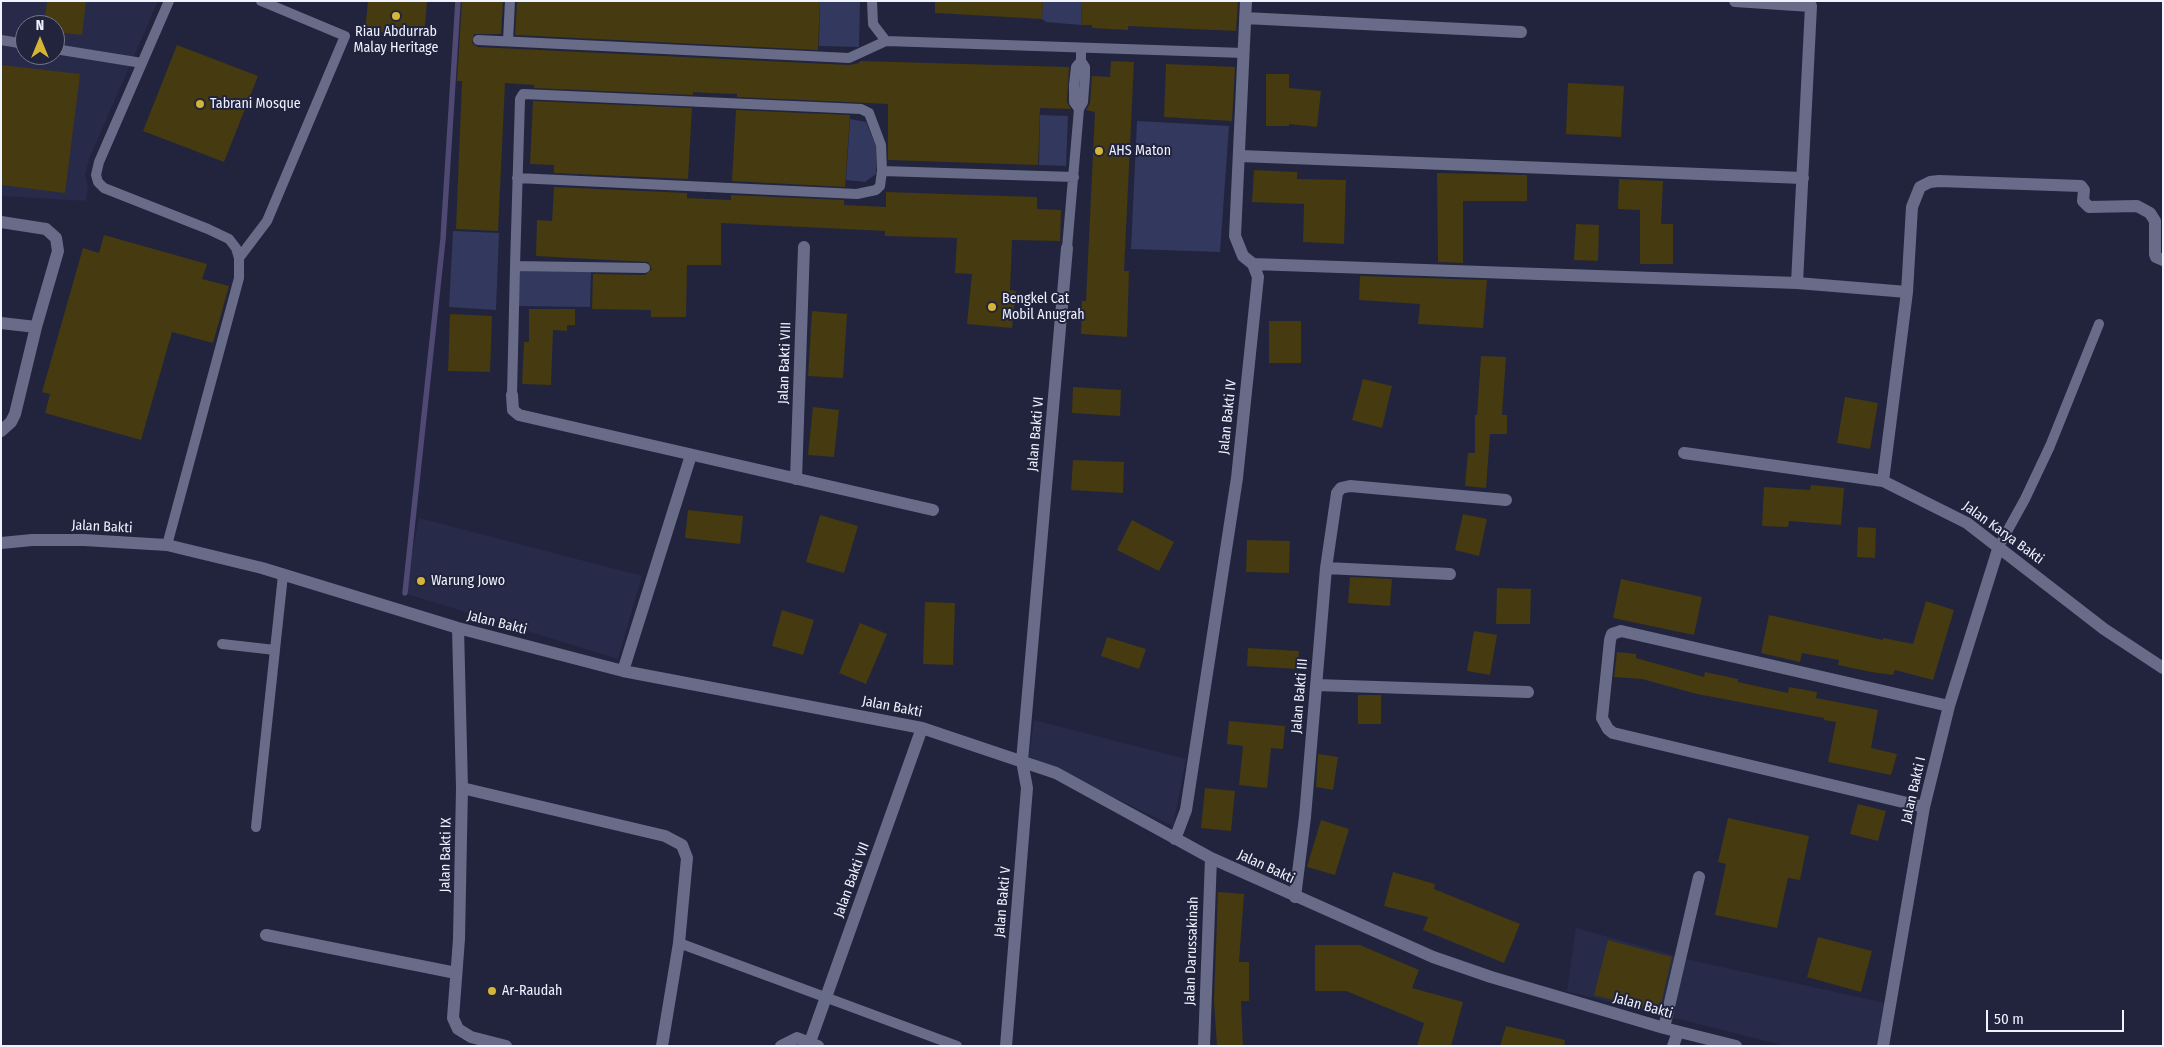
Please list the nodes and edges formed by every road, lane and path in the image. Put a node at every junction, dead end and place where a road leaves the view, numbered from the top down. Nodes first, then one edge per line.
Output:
1 (170, 1) edge
2 (262, 1) edge
3 (510, 1) edge
4 (872, 1) edge
5 (1246, 1) edge
6 (1735, 1) edge
7 (1811, 4) edge
8 (1245, 18) junction
9 (1521, 32) dead end
10 (1, 40) edge
11 (478, 40) dead end
12 (508, 41) junction
13 (886, 41) junction
14 (15, 42) edge
15 (1082, 48) junction
16 (65, 51) edge
17 (1244, 53) junction
18 (142, 63) junction
19 (1240, 156) junction
20 (882, 170) junction
21 (1074, 177) junction
22 (518, 178) junction
23 (1803, 178) junction
24 (1, 222) edge
25 (804, 247) dead end
26 (1067, 248) joint
27 (238, 258) junction
28 (2163, 260) edge
29 (1253, 264) junction
30 (515, 266) junction
31 (645, 268) dead end
32 (1797, 283) junction
33 (1907, 292) junction
34 (1, 323) edge
35 (2099, 324) dead end
36 (36, 327) junction
37 (512, 395) joint
38 (1, 431) edge
39 (1684, 453) dead end
40 (691, 455) junction
41 (796, 479) junction
42 (1883, 482) junction
43 (1506, 500) dead end
44 (933, 510) dead end
45 (1, 543) edge
46 (167, 546) junction
47 (1999, 546) junction
48 (1326, 568) junction
49 (1450, 574) dead end
50 (283, 575) junction
51 (458, 628) junction
52 (222, 644) dead end
53 (275, 650) junction
54 (2163, 668) edge
55 (623, 671) junction
56 (1316, 685) junction
57 (1528, 692) dead end
58 (1949, 706) junction
59 (922, 728) junction
60 (1022, 761) junction
61 (462, 788) junction
62 (1924, 807) junction
63 (256, 827) dead end
64 (1175, 839) junction
65 (1211, 858) junction
66 (1699, 876) dead end
67 (1295, 897) junction
68 (266, 935) dead end
69 (680, 943) junction
70 (456, 974) junction
71 (826, 998) junction
72 (1664, 1028) junction
73 (1678, 1032) junction
74 (814, 1044) edge
75 (506, 1046) edge
76 (662, 1046) edge
77 (781, 1046) edge
78 (957, 1046) edge
79 (1006, 1046) edge
80 (1204, 1046) edge
81 (1672, 1046) edge
82 (1736, 1046) edge
83 (1883, 1046) edge

1 - 18 lane
2 - 27 lane
3 - 12 lane
4 - 13 lane
5 - 8 street, Jalan Bakti IV
6 - 7 street
7 - 23 street
8 - 9 street
8 - 17 street, Jalan Bakti IV
10 - 14 lane
11 - 12 lane
12 - 13 lane
13 - 15 lane
15 - 17 lane
15 - 21 lane, Jalan Bakti VI
16 - 18 lane
17 - 19 street, Jalan Bakti IV
18 - 27 lane
19 - 23 street
19 - 29 street, Jalan Bakti IV
20 - 21 lane
20 - 22 lane
20 - 22 lane
21 - 26 lane, Jalan Bakti VI
22 - 30 lane
23 - 32 street
24 - 36 street
25 - 41 street, Jalan Bakti VIII
26 - 60 street, Jalan Bakti VI
27 - 46 lane
28 - 33 street
29 - 32 street
29 - 64 street, Jalan Bakti IV
30 - 31 lane
30 - 37 lane
32 - 33 street
33 - 42 street
34 - 36 street
35 - 47 lane
36 - 38 street
37 - 40 street
39 - 42 street, Jalan Karya Bakti
40 - 41 street
40 - 55 street
41 - 44 street
42 - 47 street, Jalan Karya Bakti
43 - 48 street, Jalan Bakti III
45 - 46 street, Jalan Bakti
46 - 50 street, Jalan Bakti
47 - 54 street, Jalan Karya Bakti
47 - 58 street, Jalan Bakti I
48 - 49 street
48 - 56 street, Jalan Bakti III
50 - 51 street, Jalan Bakti
50 - 53 lane
51 - 55 street, Jalan Bakti
51 - 61 street, Jalan Bakti IX
52 - 53 lane
53 - 63 lane
55 - 59 street, Jalan Bakti
56 - 57 street
56 - 67 street, Jalan Bakti III
58 - 62 street, Jalan Bakti I
58 - 62 street
59 - 60 street, Jalan Bakti
59 - 71 street, Jalan Bakti VII
60 - 64 street, Jalan Bakti
60 - 79 street, Jalan Bakti V
61 - 69 street
61 - 70 street, Jalan Bakti IX
62 - 83 street, Jalan Bakti I
64 - 65 street, Jalan Bakti
65 - 67 street, Jalan Bakti
65 - 80 street, Jalan Darussakinah
66 - 72 street
67 - 72 street, Jalan Bakti
68 - 70 street
69 - 71 lane
69 - 76 street
70 - 75 street, Jalan Bakti IX
71 - 74 street, Jalan Bakti VII
71 - 78 lane
72 - 73 street, Jalan Bakti
73 - 81 street
73 - 82 street, Jalan Bakti
74 - 77 street

